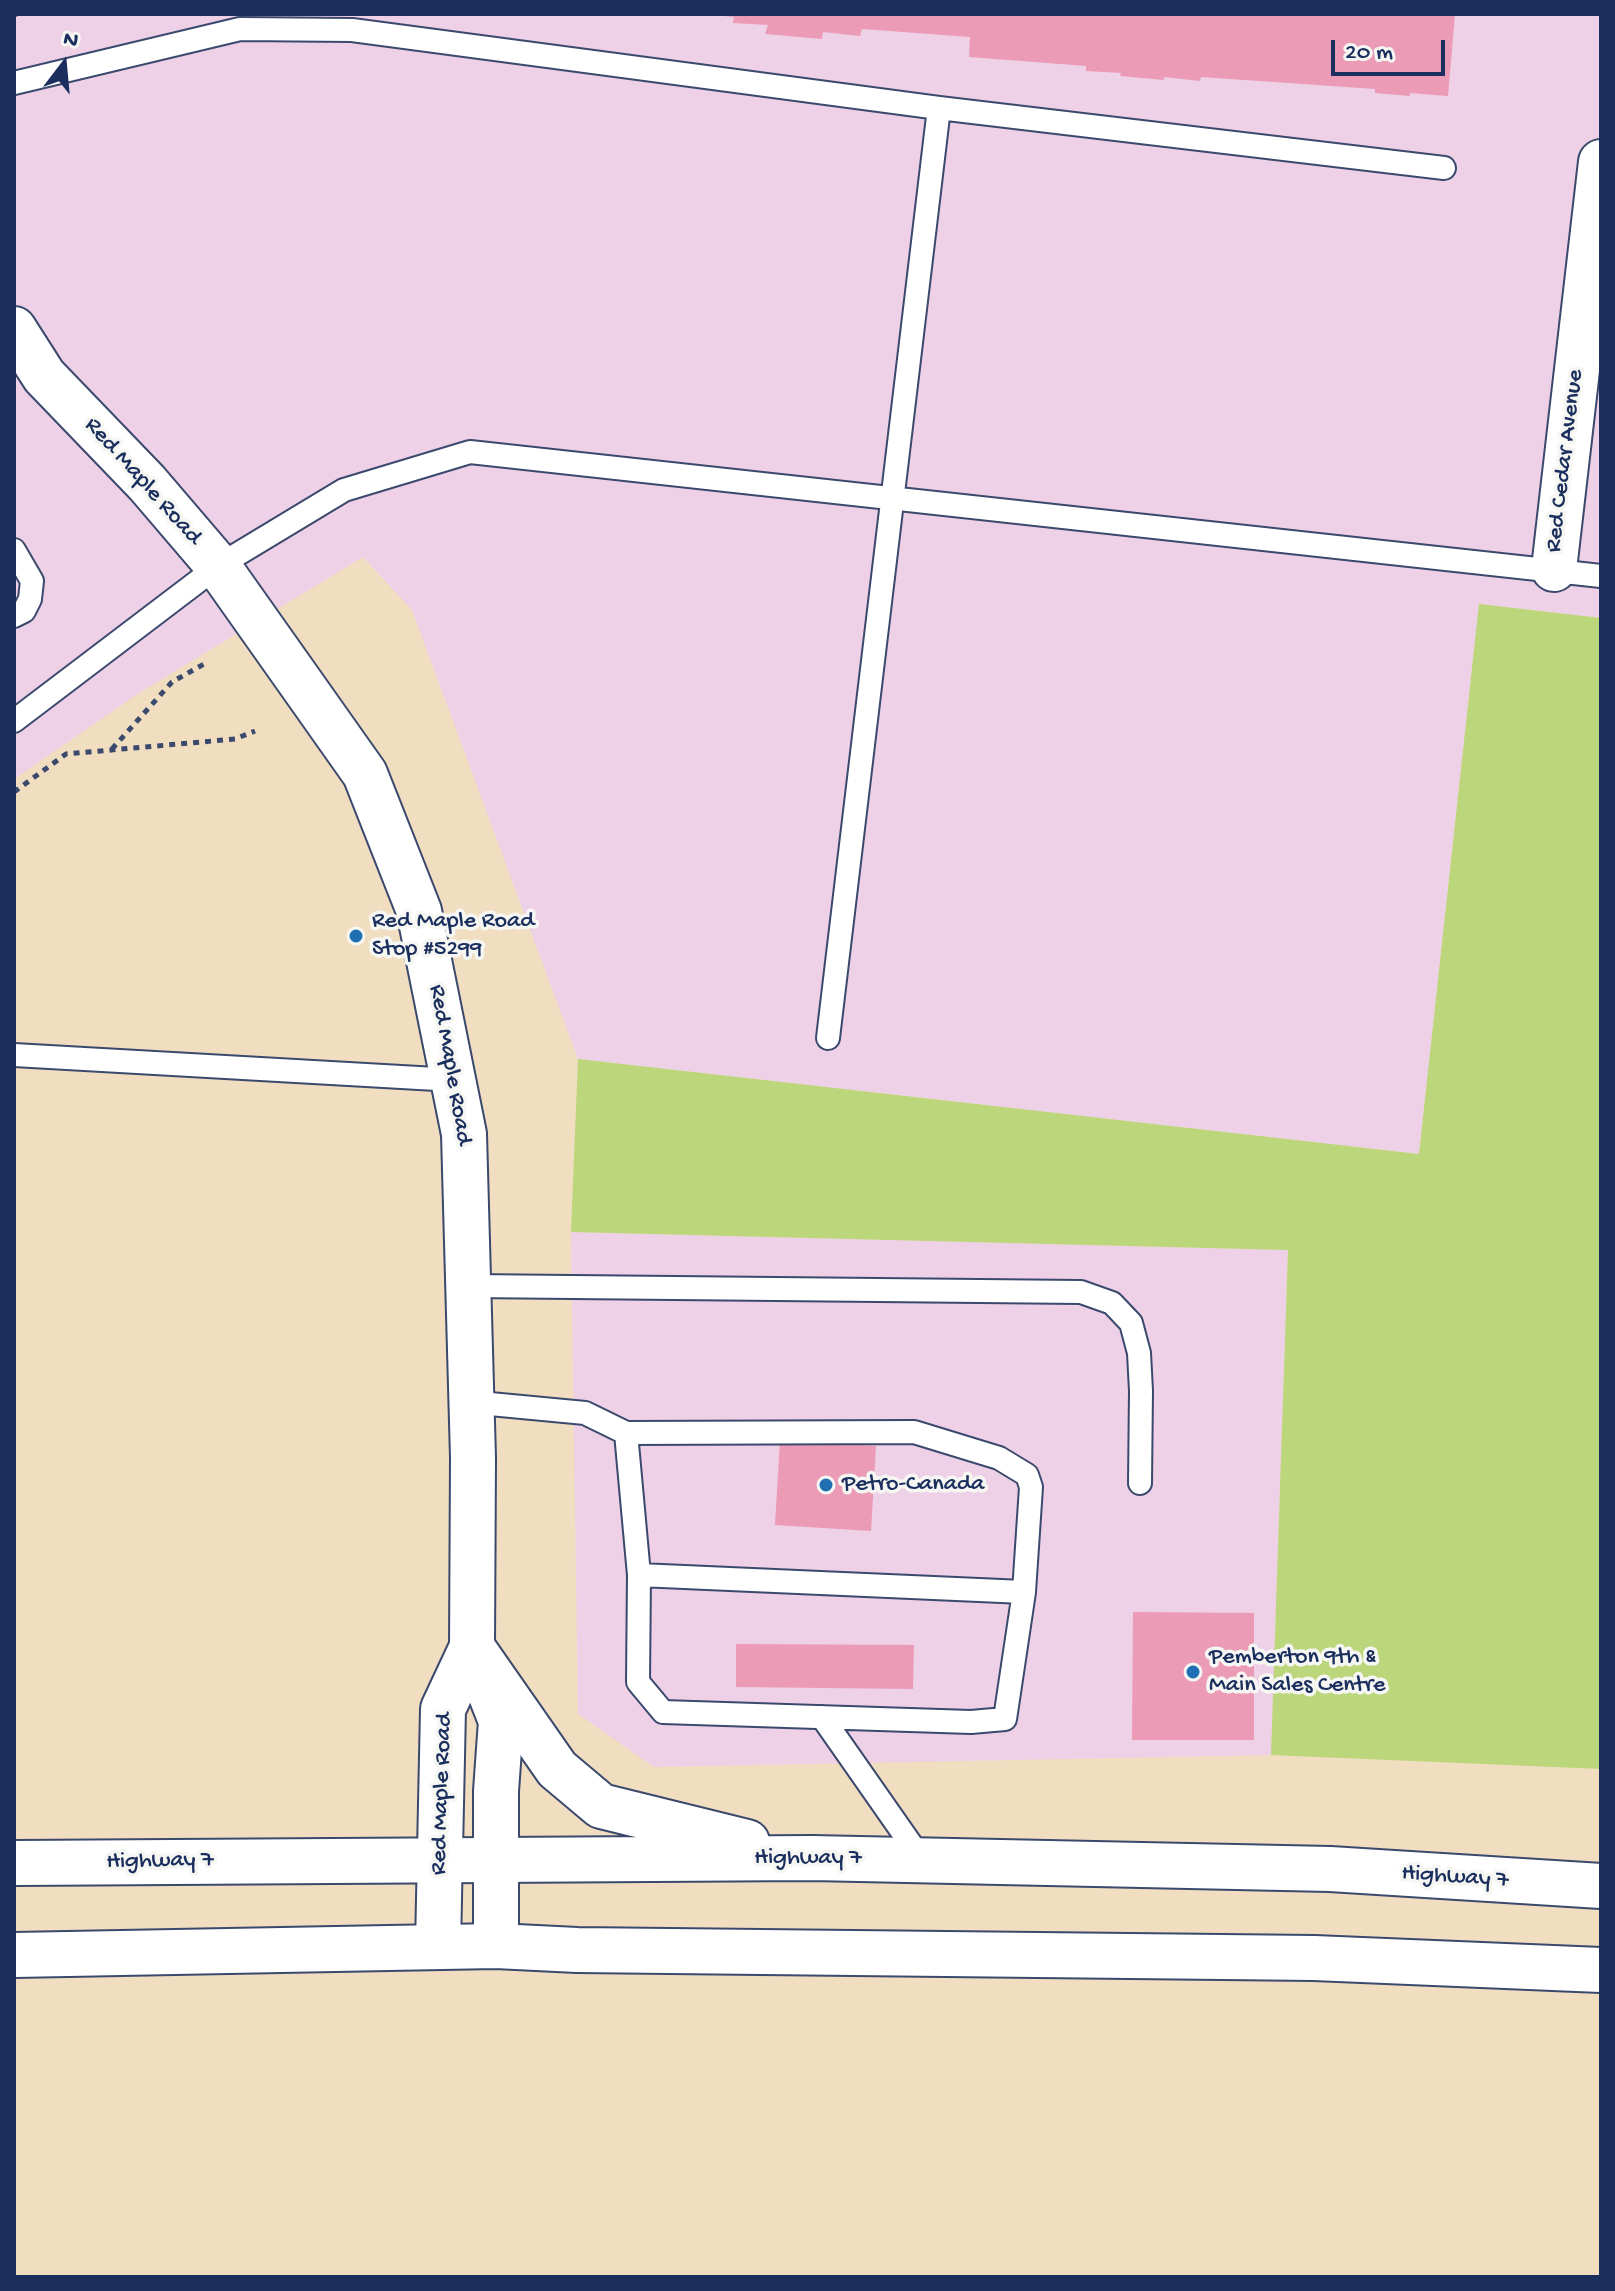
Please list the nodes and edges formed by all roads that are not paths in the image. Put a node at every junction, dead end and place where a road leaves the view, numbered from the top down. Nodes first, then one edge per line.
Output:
1 (14, 83) edge
2 (939, 108) junction
3 (1601, 162) edge
4 (1444, 168) dead end
5 (14, 329) edge
6 (892, 498) junction
7 (14, 550) edge
8 (218, 566) junction
9 (1554, 569) junction
10 (1601, 576) edge
11 (14, 616) edge
12 (14, 721) edge
13 (828, 1038) dead end
14 (14, 1055) edge
15 (454, 1080) junction
16 (470, 1286) junction
17 (469, 1402) junction
18 (626, 1433) junction
19 (1140, 1483) dead end
20 (639, 1575) junction
21 (1024, 1592) junction
22 (472, 1647) junction
23 (822, 1717) junction
24 (812, 1858) junction
25 (439, 1859) junction
26 (496, 1860) junction
27 (922, 1860) junction
28 (14, 1863) edge
29 (1601, 1886) edge
30 (438, 1946) junction
31 (496, 1946) junction
32 (14, 1955) edge
33 (1601, 1970) edge

1 - 2 lane
2 - 4 lane
2 - 6 lane
3 - 9 main road, Red Cedar Avenue
5 - 8 main road, Red Maple Road
6 - 8 lane
6 - 9 lane
6 - 13 lane
7 - 11 lane
8 - 12 lane
8 - 15 main road, Red Maple Road
9 - 10 lane
14 - 15 lane
15 - 16 main road, Red Maple Road
16 - 17 main road, Red Maple Road
16 - 19 lane
17 - 18 lane
17 - 22 main road, Red Maple Road
18 - 20 lane
18 - 21 lane
20 - 21 lane
20 - 23 lane
21 - 23 lane
22 - 24 main road
22 - 25 main road, Red Maple Road
22 - 26 main road, Red Maple Road
23 - 27 lane
24 - 26 main road, Highway 7
24 - 27 main road, Highway 7
25 - 26 main road, Highway 7
25 - 28 main road, Highway 7
25 - 30 main road, Red Maple Road
26 - 31 main road, Red Maple Road
27 - 29 main road, Highway 7
30 - 31 main road
30 - 32 main road
31 - 33 main road

